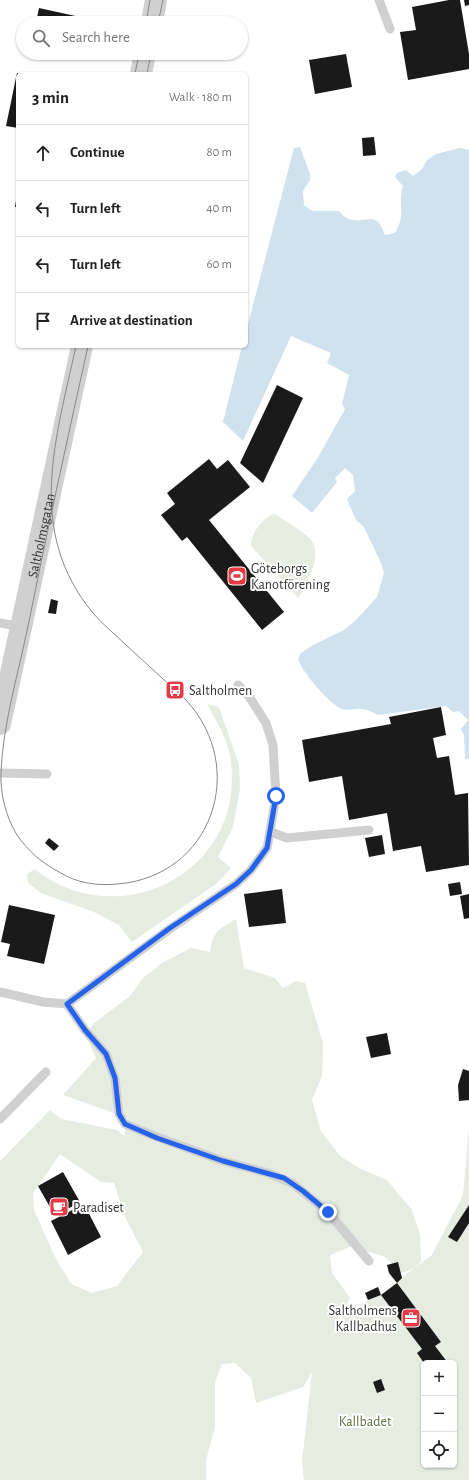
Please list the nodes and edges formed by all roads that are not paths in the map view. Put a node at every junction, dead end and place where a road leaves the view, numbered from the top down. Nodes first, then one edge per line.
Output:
1 (156, 0) edge
2 (379, 0) edge
3 (153, 16) edge
4 (390, 29) dead end
5 (144, 60) edge
6 (141, 72) edge
7 (82, 348) edge
8 (0, 623) edge
9 (22, 626) junction
10 (238, 685) dead end
11 (0, 724) edge
12 (0, 773) edge
13 (47, 774) dead end
14 (369, 830) dead end
15 (270, 832) junction
16 (0, 992) edge
17 (67, 1004) junction
18 (46, 1072) dead end
19 (0, 1120) edge
20 (369, 1261) dead end

1 - 3 street
2 - 4 lane
5 - 6 street
7 - 9 street, Saltholmsgatan
8 - 9 lane
9 - 11 street, Saltholmsgatan
10 - 15 lane
12 - 13 lane
14 - 15 lane
15 - 17 lane
16 - 17 lane
17 - 20 lane
18 - 19 lane

